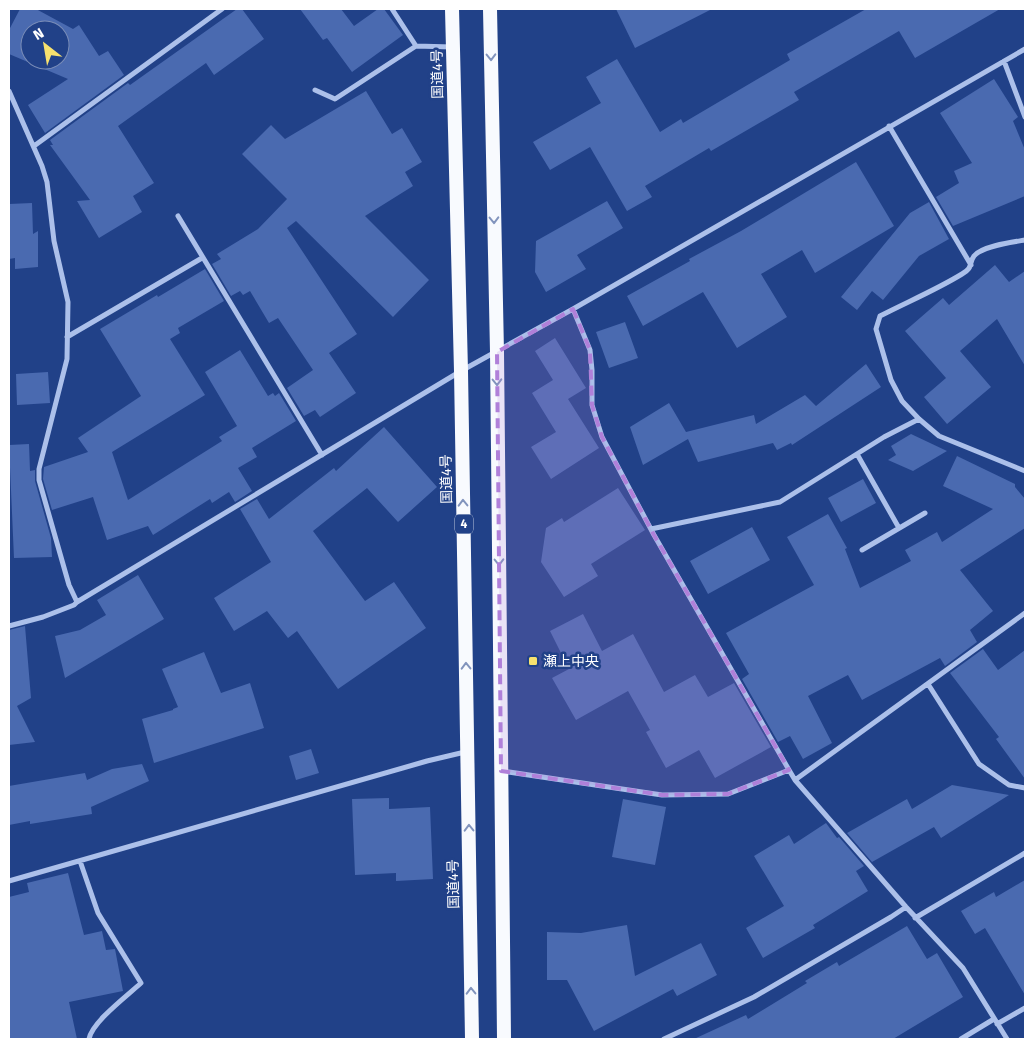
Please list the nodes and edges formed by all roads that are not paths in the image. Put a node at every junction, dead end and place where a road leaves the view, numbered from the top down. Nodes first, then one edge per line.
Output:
1 (222, 9) edge
2 (392, 9) edge
3 (452, 9) edge
4 (490, 9) edge
5 (416, 46) junction
6 (453, 47) junction
7 (1025, 49) edge
8 (1004, 61) junction
9 (315, 90) dead end
10 (9, 92) edge
11 (1025, 117) edge
12 (889, 126) junction
13 (34, 146) junction
14 (178, 216) dead end
15 (1025, 240) edge
16 (202, 258) junction
17 (971, 264) junction
18 (573, 309) junction
19 (67, 337) junction
20 (497, 352) junction
21 (461, 371) junction
22 (919, 419) junction
23 (856, 454) junction
24 (322, 455) junction
25 (1025, 471) edge
26 (924, 513) dead end
27 (899, 528) junction
28 (651, 529) junction
29 (862, 550) dead end
30 (77, 602) junction
31 (1025, 613) edge
32 (9, 626) edge
33 (928, 684) junction
34 (468, 752) junction
35 (789, 770) junction
36 (501, 771) junction
37 (796, 780) junction
38 (1025, 788) edge
39 (1025, 853) edge
40 (80, 861) junction
41 (9, 880) edge
42 (906, 907) junction
43 (915, 918) junction
44 (1025, 1008) edge
45 (996, 1022) junction
46 (89, 1039) edge
47 (472, 1039) edge
48 (504, 1039) edge
49 (664, 1039) edge
50 (960, 1039) edge
51 (1007, 1039) edge

1 - 13 street
2 - 5 street
3 - 6 highway, 国道4号 / 4
4 -> 20 highway
5 - 6 street
5 - 9 street
6 - 21 highway, 国道4号 / 4
7 - 8 street
8 - 11 street
8 - 12 street
10 - 13 street
12 - 17 street
12 - 18 street
13 - 19 street
14 - 16 street
15 - 17 street
16 - 19 street
16 - 24 street
17 - 22 street
18 - 20 street
18 - 28 street
19 - 30 street
20 - 21 street
20 -> 36 highway
21 - 24 street
34 -> 21 highway, 国道4号 / 4
22 - 23 street
22 - 25 street
23 - 27 street
23 - 28 street
24 - 30 street
26 - 27 street
27 - 29 street
28 - 35 street
30 - 32 street
31 - 33 street
33 - 37 street
33 - 38 street
34 - 40 street
47 -> 34 highway, 国道4号 / 4
35 - 36 street
35 - 37 street
36 - 48 highway
37 - 42 street
39 - 43 street
40 - 41 street
40 - 46 street
42 - 43 street
42 - 49 street
43 - 45 street
44 - 45 street
45 - 50 street
45 - 51 street

